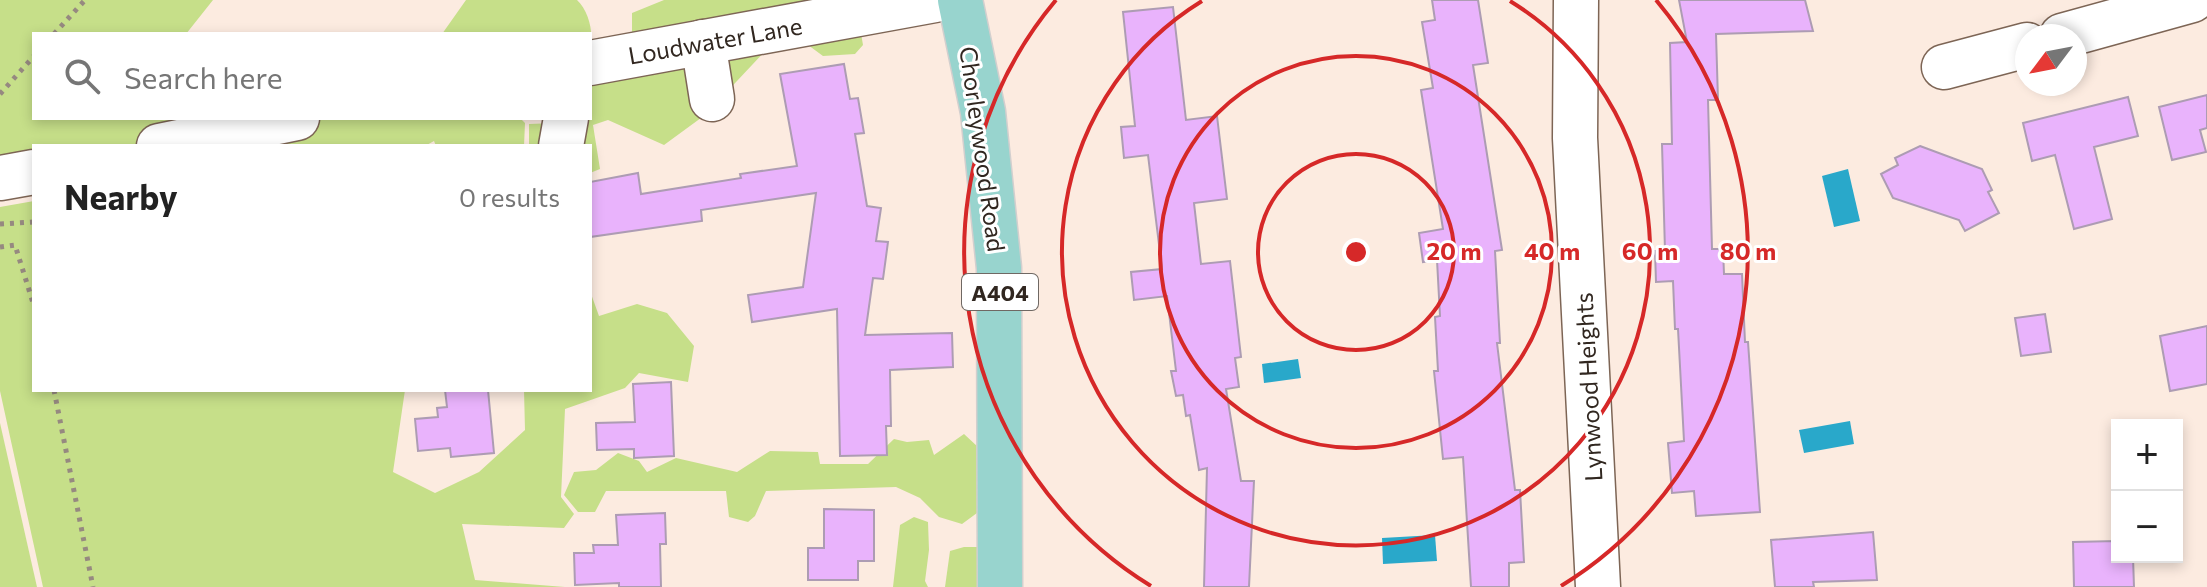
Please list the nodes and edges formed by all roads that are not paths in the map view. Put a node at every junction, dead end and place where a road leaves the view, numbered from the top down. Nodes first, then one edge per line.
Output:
1 (935, 0) edge
2 (960, 0) edge
3 (1576, 0) edge
4 (2192, 0) edge
5 (2087, 29) edge
6 (703, 42) junction
7 (2015, 48) edge
8 (592, 63) edge
9 (1944, 67) dead end
10 (712, 99) dead end
11 (287, 120) edge
12 (566, 120) edge
13 (169, 144) edge
14 (561, 144) edge
15 (32, 172) edge
16 (0, 178) edge
17 (1000, 587) edge
18 (1598, 587) edge

1 - 6 street, Loudwater Lane
2 - 17 main road, Chorleywood Road / A404
3 - 18 street, Lynwood Heights
4 - 5 street
6 - 8 street, Loudwater Lane
6 - 10 street
7 - 9 street
11 - 13 street
12 - 14 street
15 - 16 street

